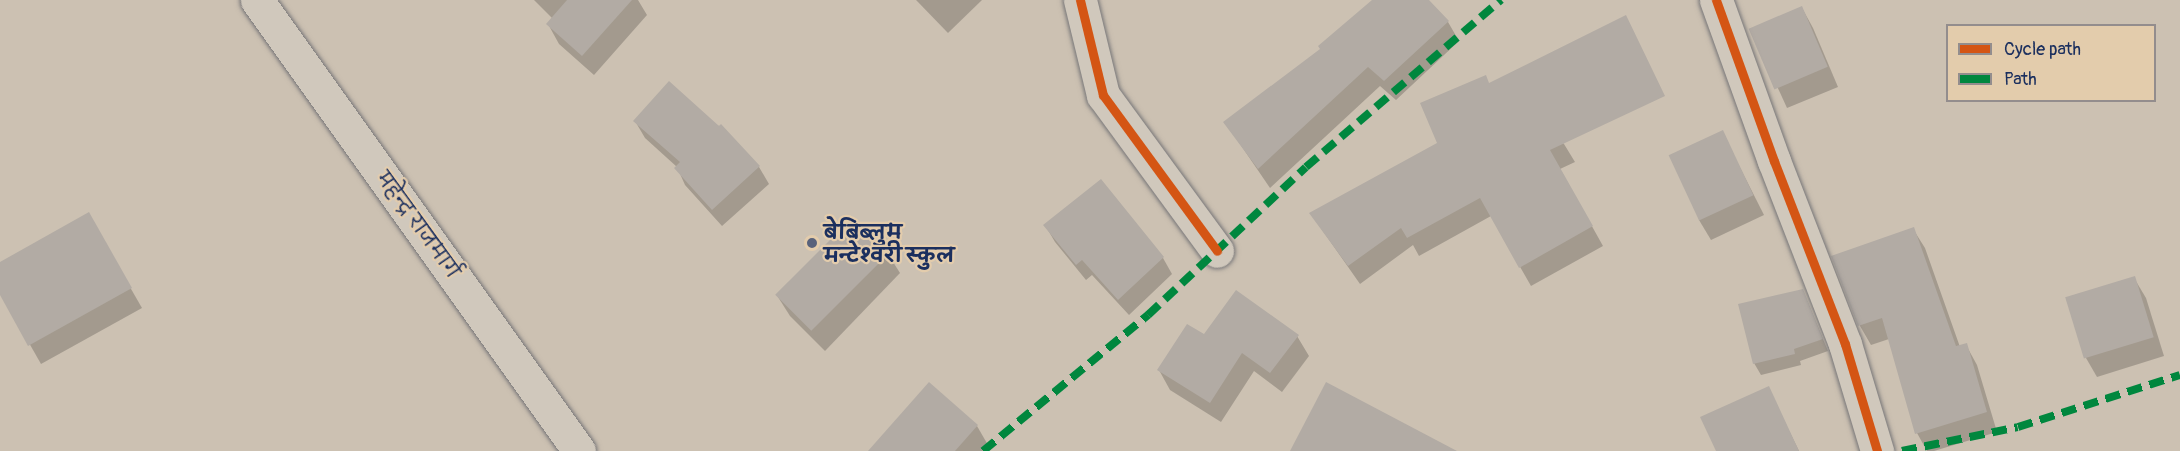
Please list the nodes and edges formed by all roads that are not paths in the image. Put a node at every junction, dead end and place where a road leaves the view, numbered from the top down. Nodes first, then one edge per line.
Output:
1 (257, 0) edge
2 (1080, 0) edge
3 (1716, 0) edge
4 (1216, 251) dead end
5 (579, 451) edge
6 (1876, 451) edge

1 - 5 main road, महेन्द्र राजमार्ग
2 - 4 main road
3 - 6 main road

